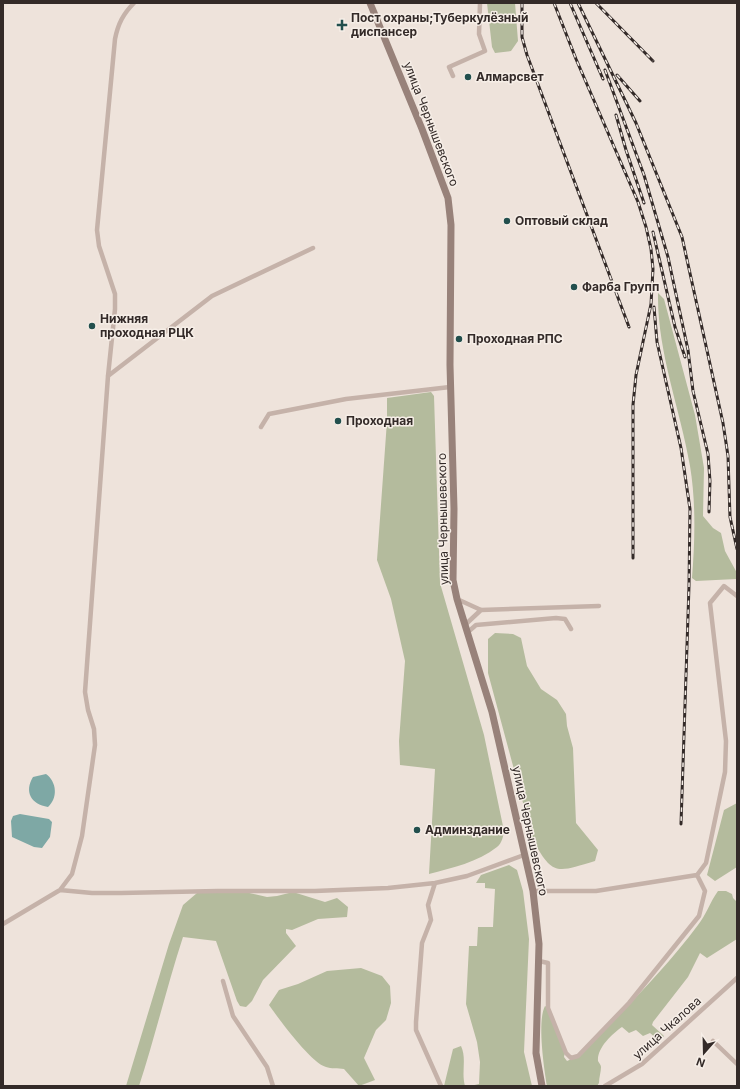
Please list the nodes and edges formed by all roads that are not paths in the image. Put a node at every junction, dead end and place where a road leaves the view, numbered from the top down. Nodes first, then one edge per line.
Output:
1 (134, 3) edge
2 (370, 3) edge
3 (480, 3) edge
4 (453, 76) dead end
5 (313, 248) dead end
6 (108, 376) junction
7 (450, 387) junction
8 (261, 428) dead end
9 (737, 596) edge
10 (457, 599) junction
11 (599, 606) dead end
12 (481, 610) junction
13 (467, 628) junction
14 (571, 629) dead end
15 (524, 855) junction
16 (697, 875) junction
17 (435, 883) junction
18 (60, 890) junction
19 (533, 891) junction
20 (3, 924) edge
21 (539, 962) junction
22 (737, 978) edge
23 (223, 981) dead end
24 (713, 1041) dead end
25 (737, 1064) edge
26 (273, 1086) edge
27 (441, 1086) edge
28 (542, 1086) edge
29 (605, 1086) edge

1 - 6 street
2 - 7 main road, улица Чернышевского
3 - 4 street
5 - 6 street
6 - 18 street
7 - 8 street
7 - 10 main road, улица Чернышевского
9 - 16 street
10 - 12 street
10 - 13 main road, улица Чернышевского
11 - 12 street
12 - 13 street
13 - 14 street
13 - 15 main road, улица Чернышевского
15 - 17 street
15 - 19 main road, улица Чернышевского
16 - 19 street
16 - 21 street
17 - 18 street
17 - 27 street
18 - 20 street
19 - 21 main road, улица Чернышевского
21 - 28 main road, улица Чернышевского
22 - 29 street, улица Чкалова
23 - 26 street
24 - 25 street

